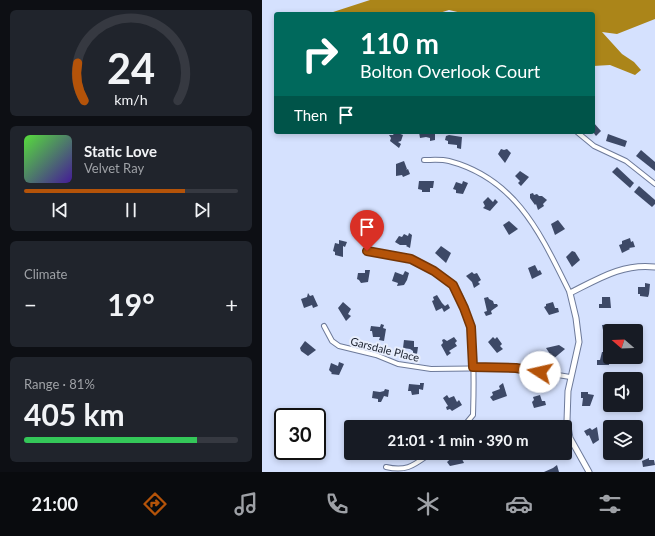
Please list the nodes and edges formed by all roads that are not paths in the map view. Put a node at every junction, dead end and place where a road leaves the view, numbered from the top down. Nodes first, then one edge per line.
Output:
1 (579, 134) edge
2 (424, 160) dead end
3 (655, 184) edge
4 (367, 251) dead end
5 (655, 267) edge
6 (570, 293) junction
7 (324, 326) dead end
8 (473, 367) junction
9 (570, 377) junction
10 (469, 420) edge
11 (422, 460) edge
12 (386, 467) dead end
13 (588, 472) edge

1 - 3 street
2 - 6 street
4 - 8 street
5 - 6 street
6 - 9 street
7 - 8 street, Garsdale Place
8 - 9 street, Garsdale Place
8 - 10 street
9 - 13 street
11 - 12 street

